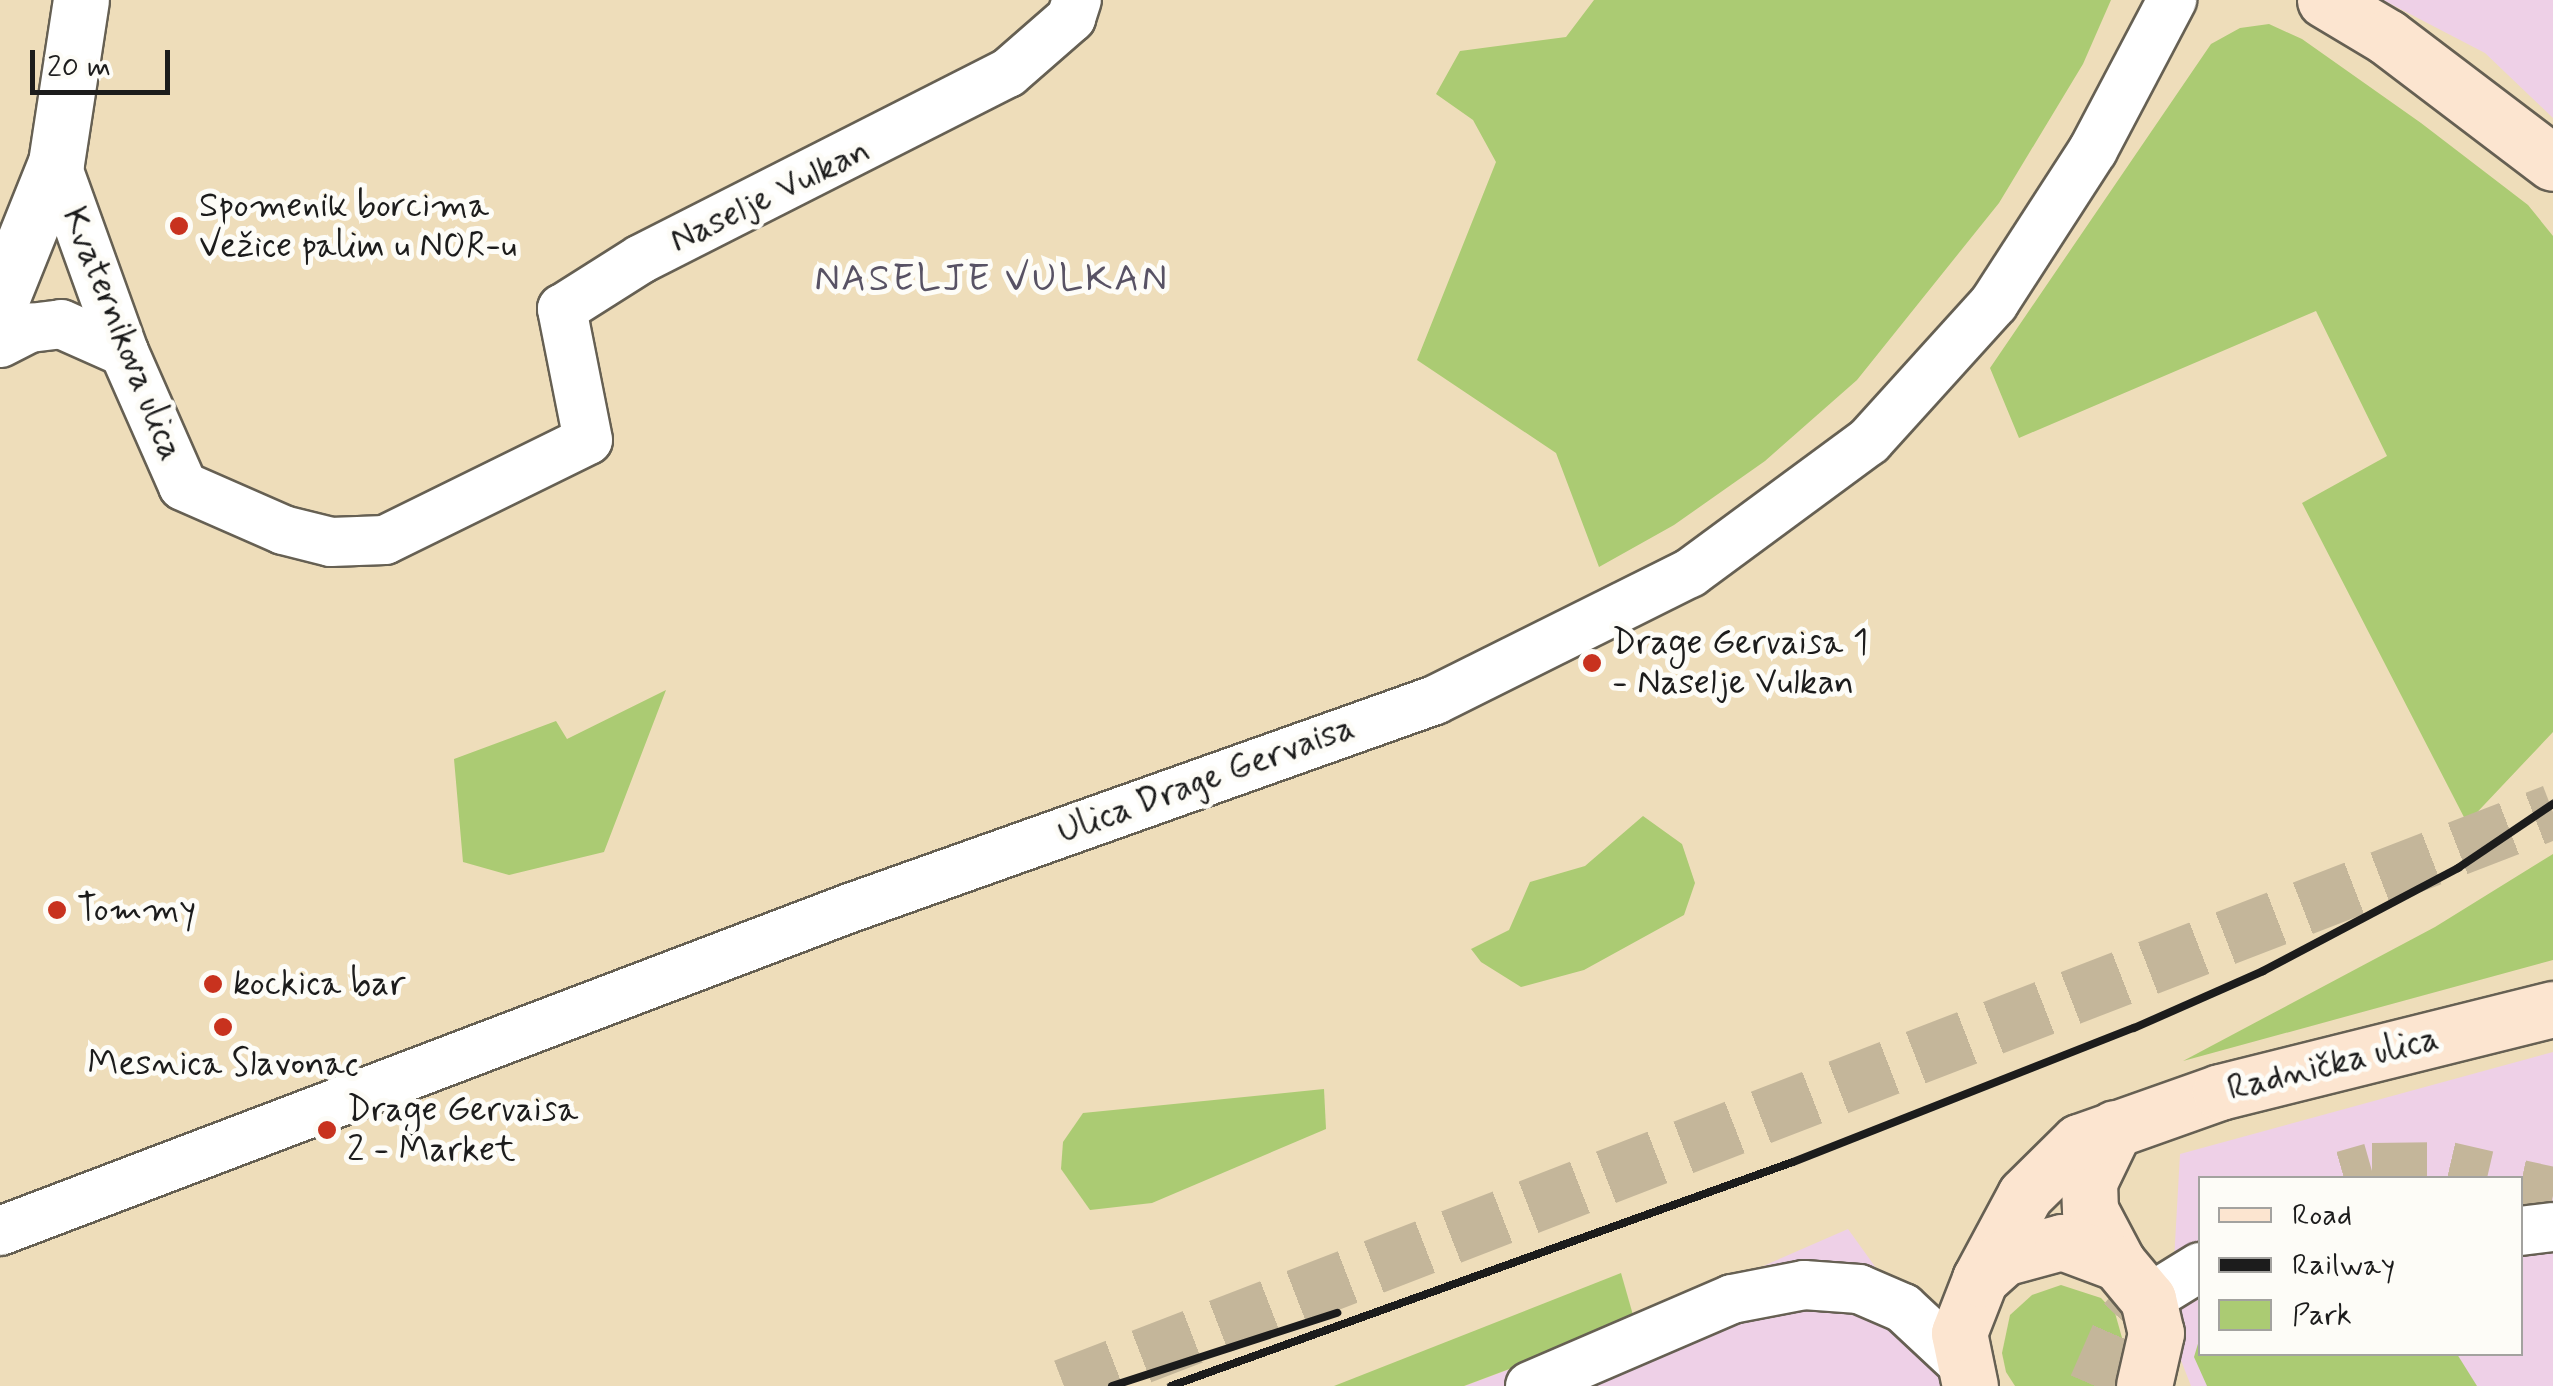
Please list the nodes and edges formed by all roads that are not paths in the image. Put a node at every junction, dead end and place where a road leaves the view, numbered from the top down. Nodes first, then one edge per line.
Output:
1 (81, 0) edge
2 (1077, 0) edge
3 (2172, 0) edge
4 (2326, 0) edge
5 (2553, 162) edge
6 (56, 164) junction
7 (0, 306) edge
8 (119, 338) junction
9 (0, 343) edge
10 (588, 440) joint
11 (2553, 1009) edge
12 (2115, 1128) junction
13 (2553, 1228) edge
14 (2523, 1231) edge
15 (0, 1232) edge
16 (2198, 1267) edge
17 (1980, 1279) junction
18 (2141, 1298) junction
19 (1966, 1374) edge
20 (1530, 1386) edge
21 (2144, 1386) edge
22 (2174, 1386) edge

1 - 6 street, Kvaternikova ulica
2 - 10 street, Naselje Vulkan
3 - 15 street, Ulica Drage Gervaisa
4 - 5 main road
6 - 7 street, Kvaternikova ulica
6 - 8 street, Kvaternikova ulica
7 - 8 street
8 - 9 street
8 - 10 street, Kvaternikova ulica
11 - 12 main road, Radnička ulica
12 - 17 main road, Radnička ulica
12 - 18 main road
13 - 14 street
16 - 18 street
17 - 18 main road
17 - 19 main road, Radnička ulica
18 - 21 main road
18 - 22 main road
19 - 20 street

